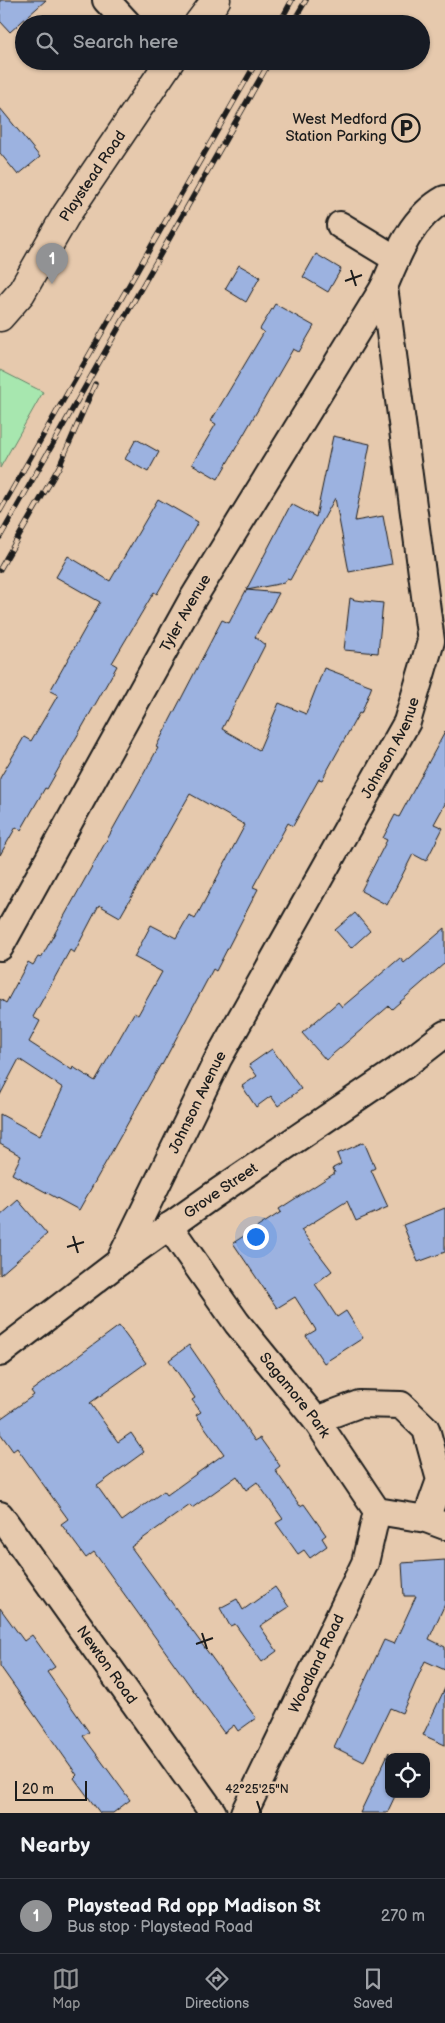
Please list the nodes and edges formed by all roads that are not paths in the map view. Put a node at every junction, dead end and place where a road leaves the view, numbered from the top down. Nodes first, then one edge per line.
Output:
1 (106, 0) edge
2 (216, 0) edge
3 (120, 15) edge
4 (205, 15) edge
5 (162, 70) edge
6 (445, 199) edge
7 (340, 225) dead end
8 (396, 259) junction
9 (384, 287) junction
10 (0, 317) edge
11 (0, 947) edge
12 (445, 1034) edge
13 (169, 1226) junction
14 (119, 1262) junction
15 (5, 1339) edge
16 (316, 1420) junction
17 (377, 1511) junction
18 (0, 1515) edge
19 (435, 1522) edge
20 (213, 1813) edge
21 (244, 1813) edge

1 - 3 street
2 - 4 main road
5 - 10 main road, Playstead Road
6 - 8 street
7 - 8 street
8 - 9 street
9 - 11 street, Tyler Avenue
9 - 14 street, Johnson Avenue
12 - 13 street, Grove Street
13 - 14 street, Grove Street
13 - 16 street, Sagamore Park
14 - 15 street, Grove Street
16 - 17 street, Sagamore Park
16 - 19 street
17 - 19 street
17 - 21 street, Woodland Road
18 - 20 street, Newton Road

